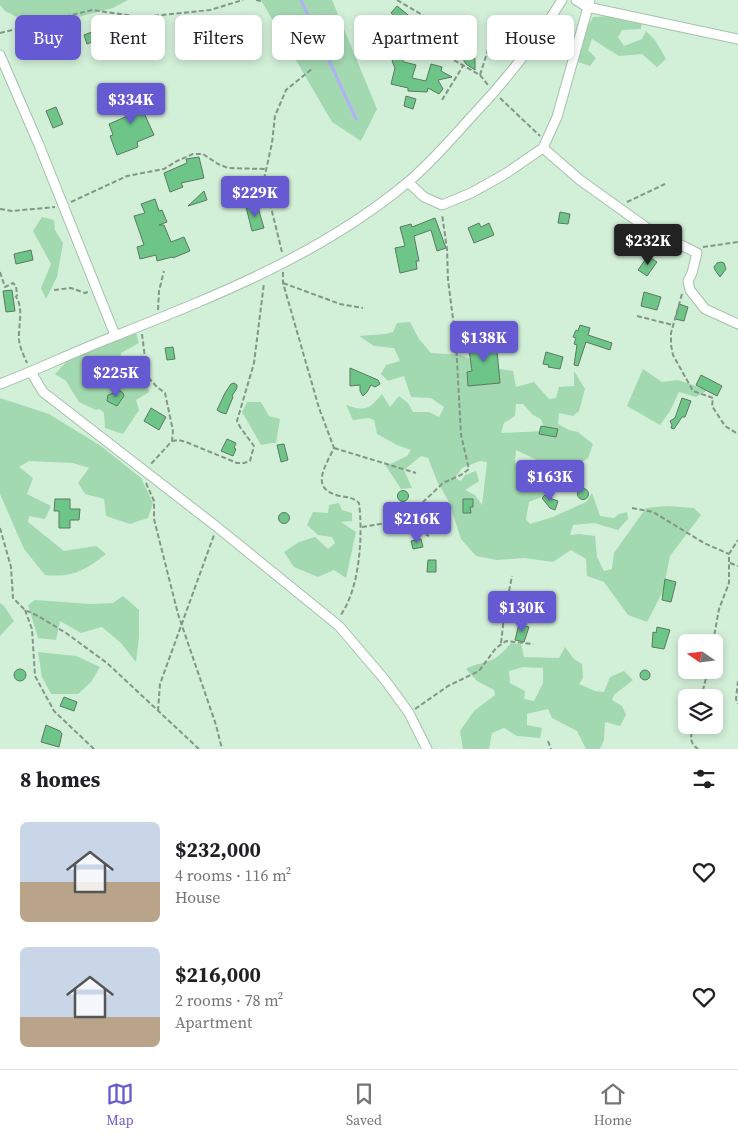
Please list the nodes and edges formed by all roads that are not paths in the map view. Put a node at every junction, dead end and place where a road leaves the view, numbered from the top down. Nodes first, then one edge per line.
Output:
1 (562, 0) edge
2 (576, 0) edge
3 (589, 4) edge
4 (738, 40) edge
5 (0, 55) edge
6 (544, 144) junction
7 (408, 182) junction
8 (738, 324) edge
9 (115, 335) junction
10 (31, 372) junction
11 (0, 384) edge
12 (427, 749) edge

1 - 7 street
2 - 3 street
3 - 4 street
3 - 6 street
5 - 9 street
6 - 7 street
6 - 8 street
7 - 9 street
9 - 10 street
10 - 11 street
10 - 12 street

